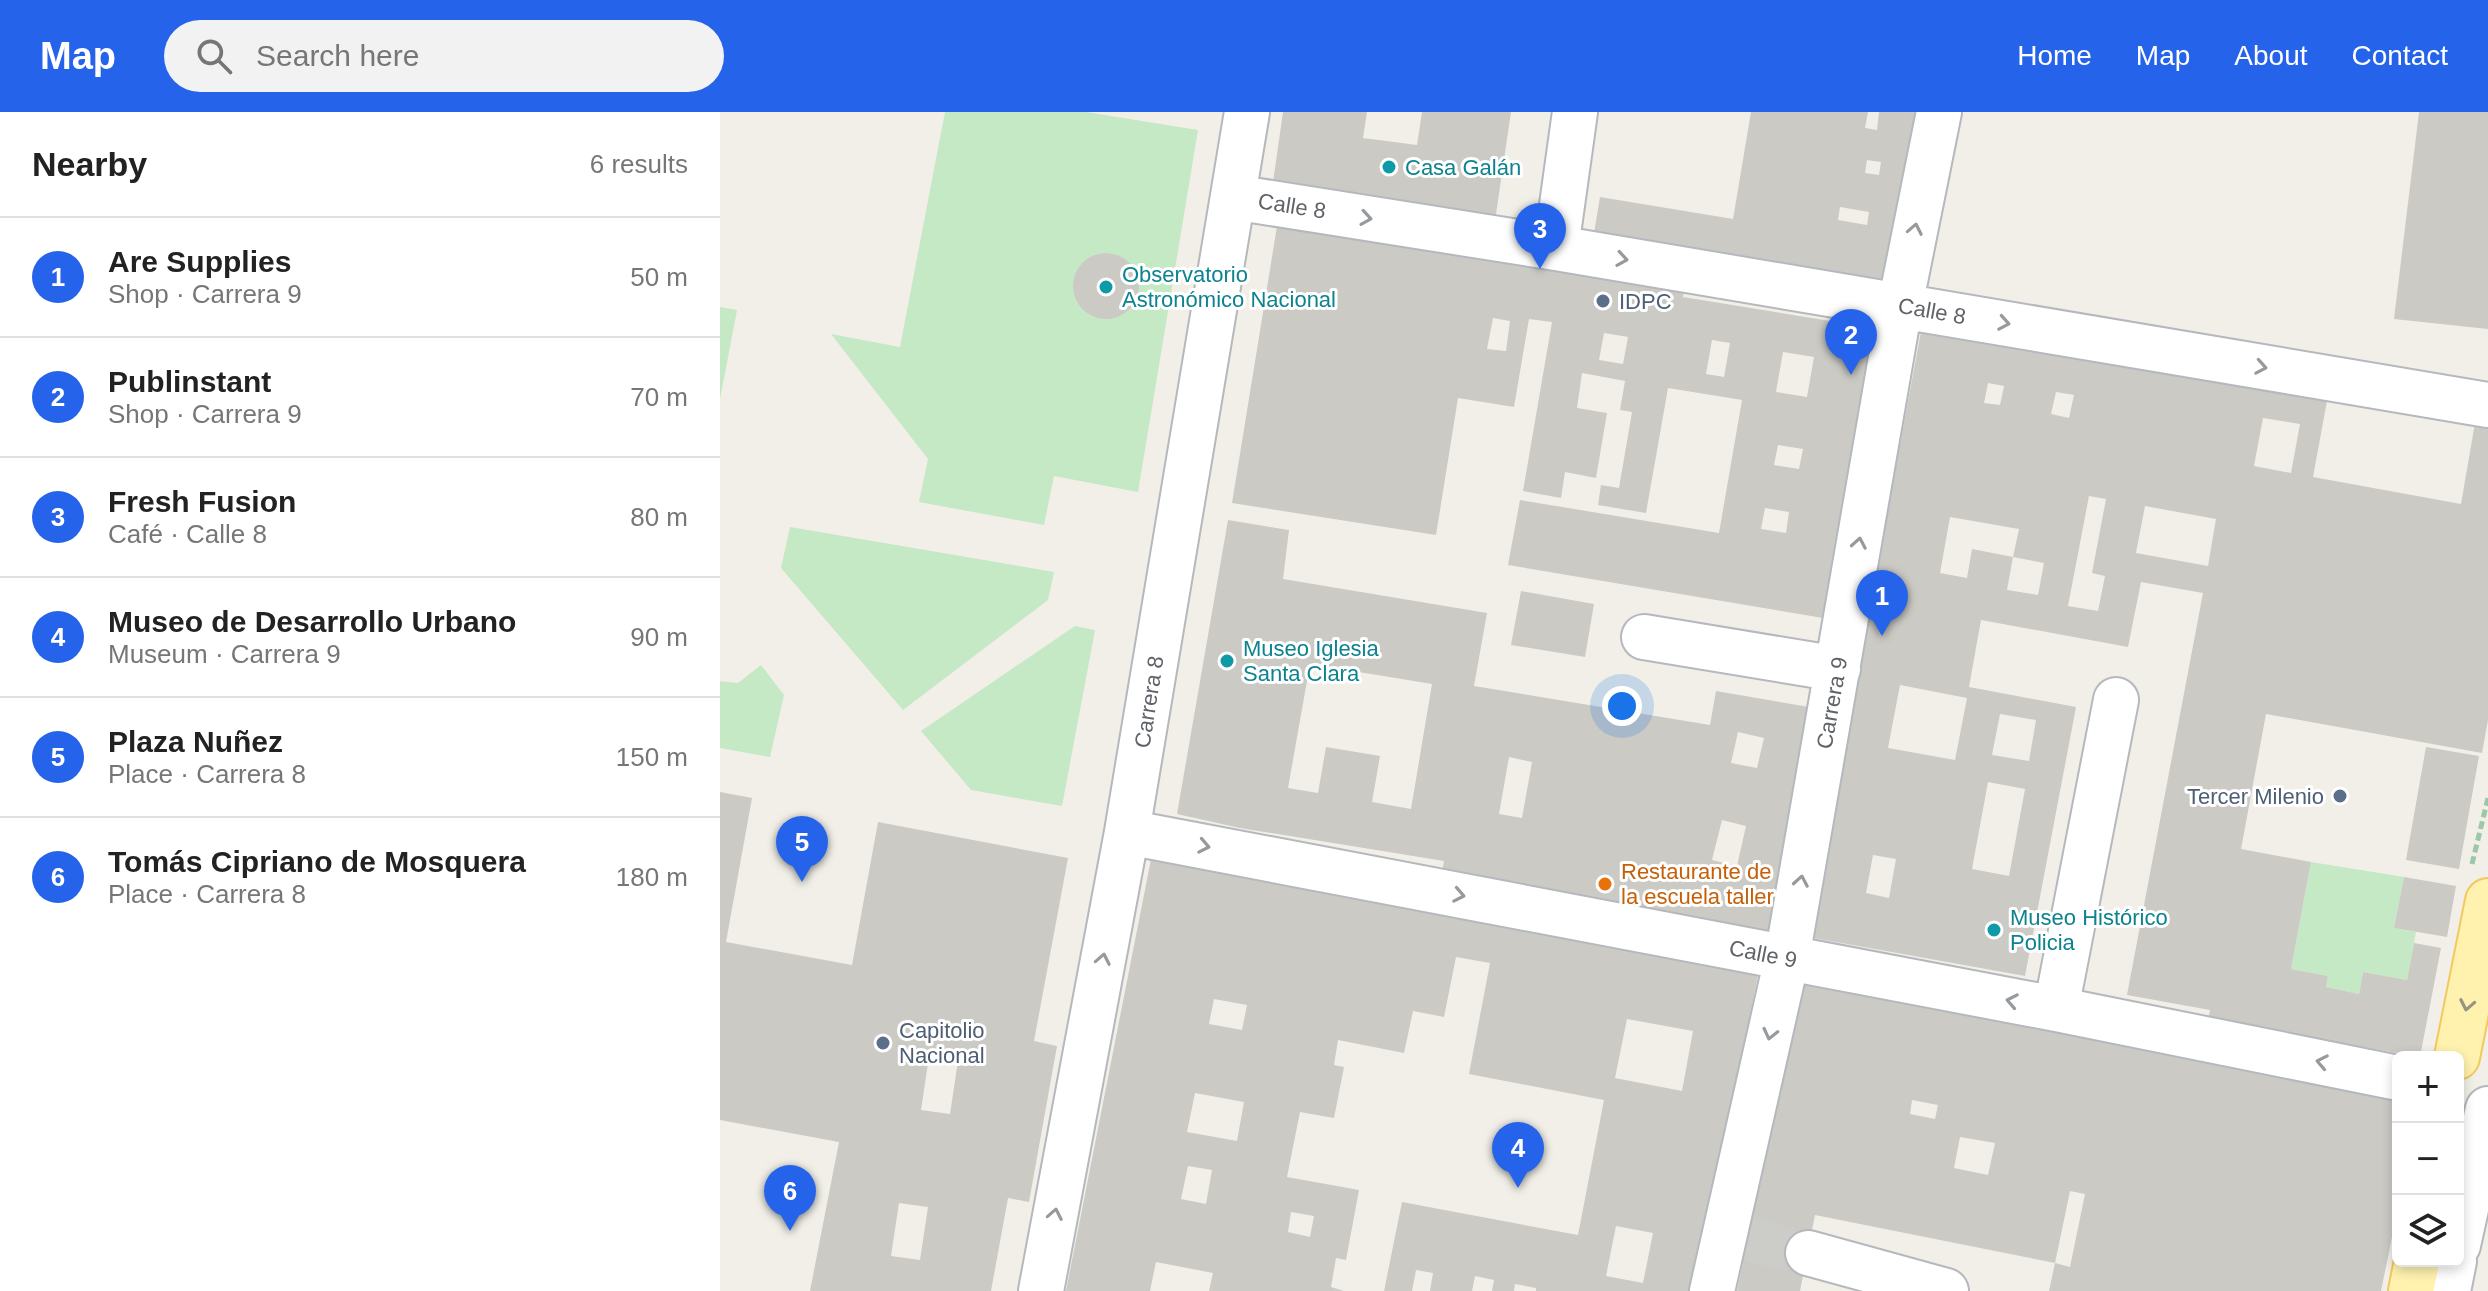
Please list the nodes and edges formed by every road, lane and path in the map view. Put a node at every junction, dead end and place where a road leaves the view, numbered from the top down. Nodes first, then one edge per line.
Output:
1 (1247, 112) edge
2 (1575, 112) edge
3 (1939, 112) edge
4 (1233, 197) junction
5 (1556, 248) junction
6 (1900, 306) junction
7 (2488, 405) edge
8 (1644, 637) dead end
9 (1838, 669) junction
10 (2116, 700) dead end
11 (1127, 832) junction
12 (2488, 901) edge
13 (1787, 958) junction
14 (2056, 1009) junction
15 (2458, 1051) edge
16 (2392, 1077) edge
17 (2488, 1109) edge
18 (2464, 1218) edge
19 (1808, 1253) tunnel mouth
20 (2416, 1267) edge
21 (2453, 1267) edge
22 (1041, 1291) edge
23 (1712, 1291) edge
24 (1946, 1291) edge
25 (2411, 1291) edge
26 (2448, 1291) edge

1 - 4 street, Carrera 8
2 - 5 street
6 -> 3 street, Carrera 9
4 -> 5 street, Calle 8
4 - 11 street, Carrera 8
5 -> 6 street, Calle 8
6 -> 7 street, Calle 8
9 -> 6 street, Carrera 9
8 - 9 street
13 -> 9 street, Carrera 9
10 - 14 street
11 -> 13 street, Calle 9
22 -> 11 street, Carrera 8
12 -> 15 main road
14 -> 13 street, Calle 9
13 -> 23 street, Carrera 9
16 -> 14 street, Calle 9
17 - 18 street
19 - 24 street
20 - 25 main road
21 - 26 street

